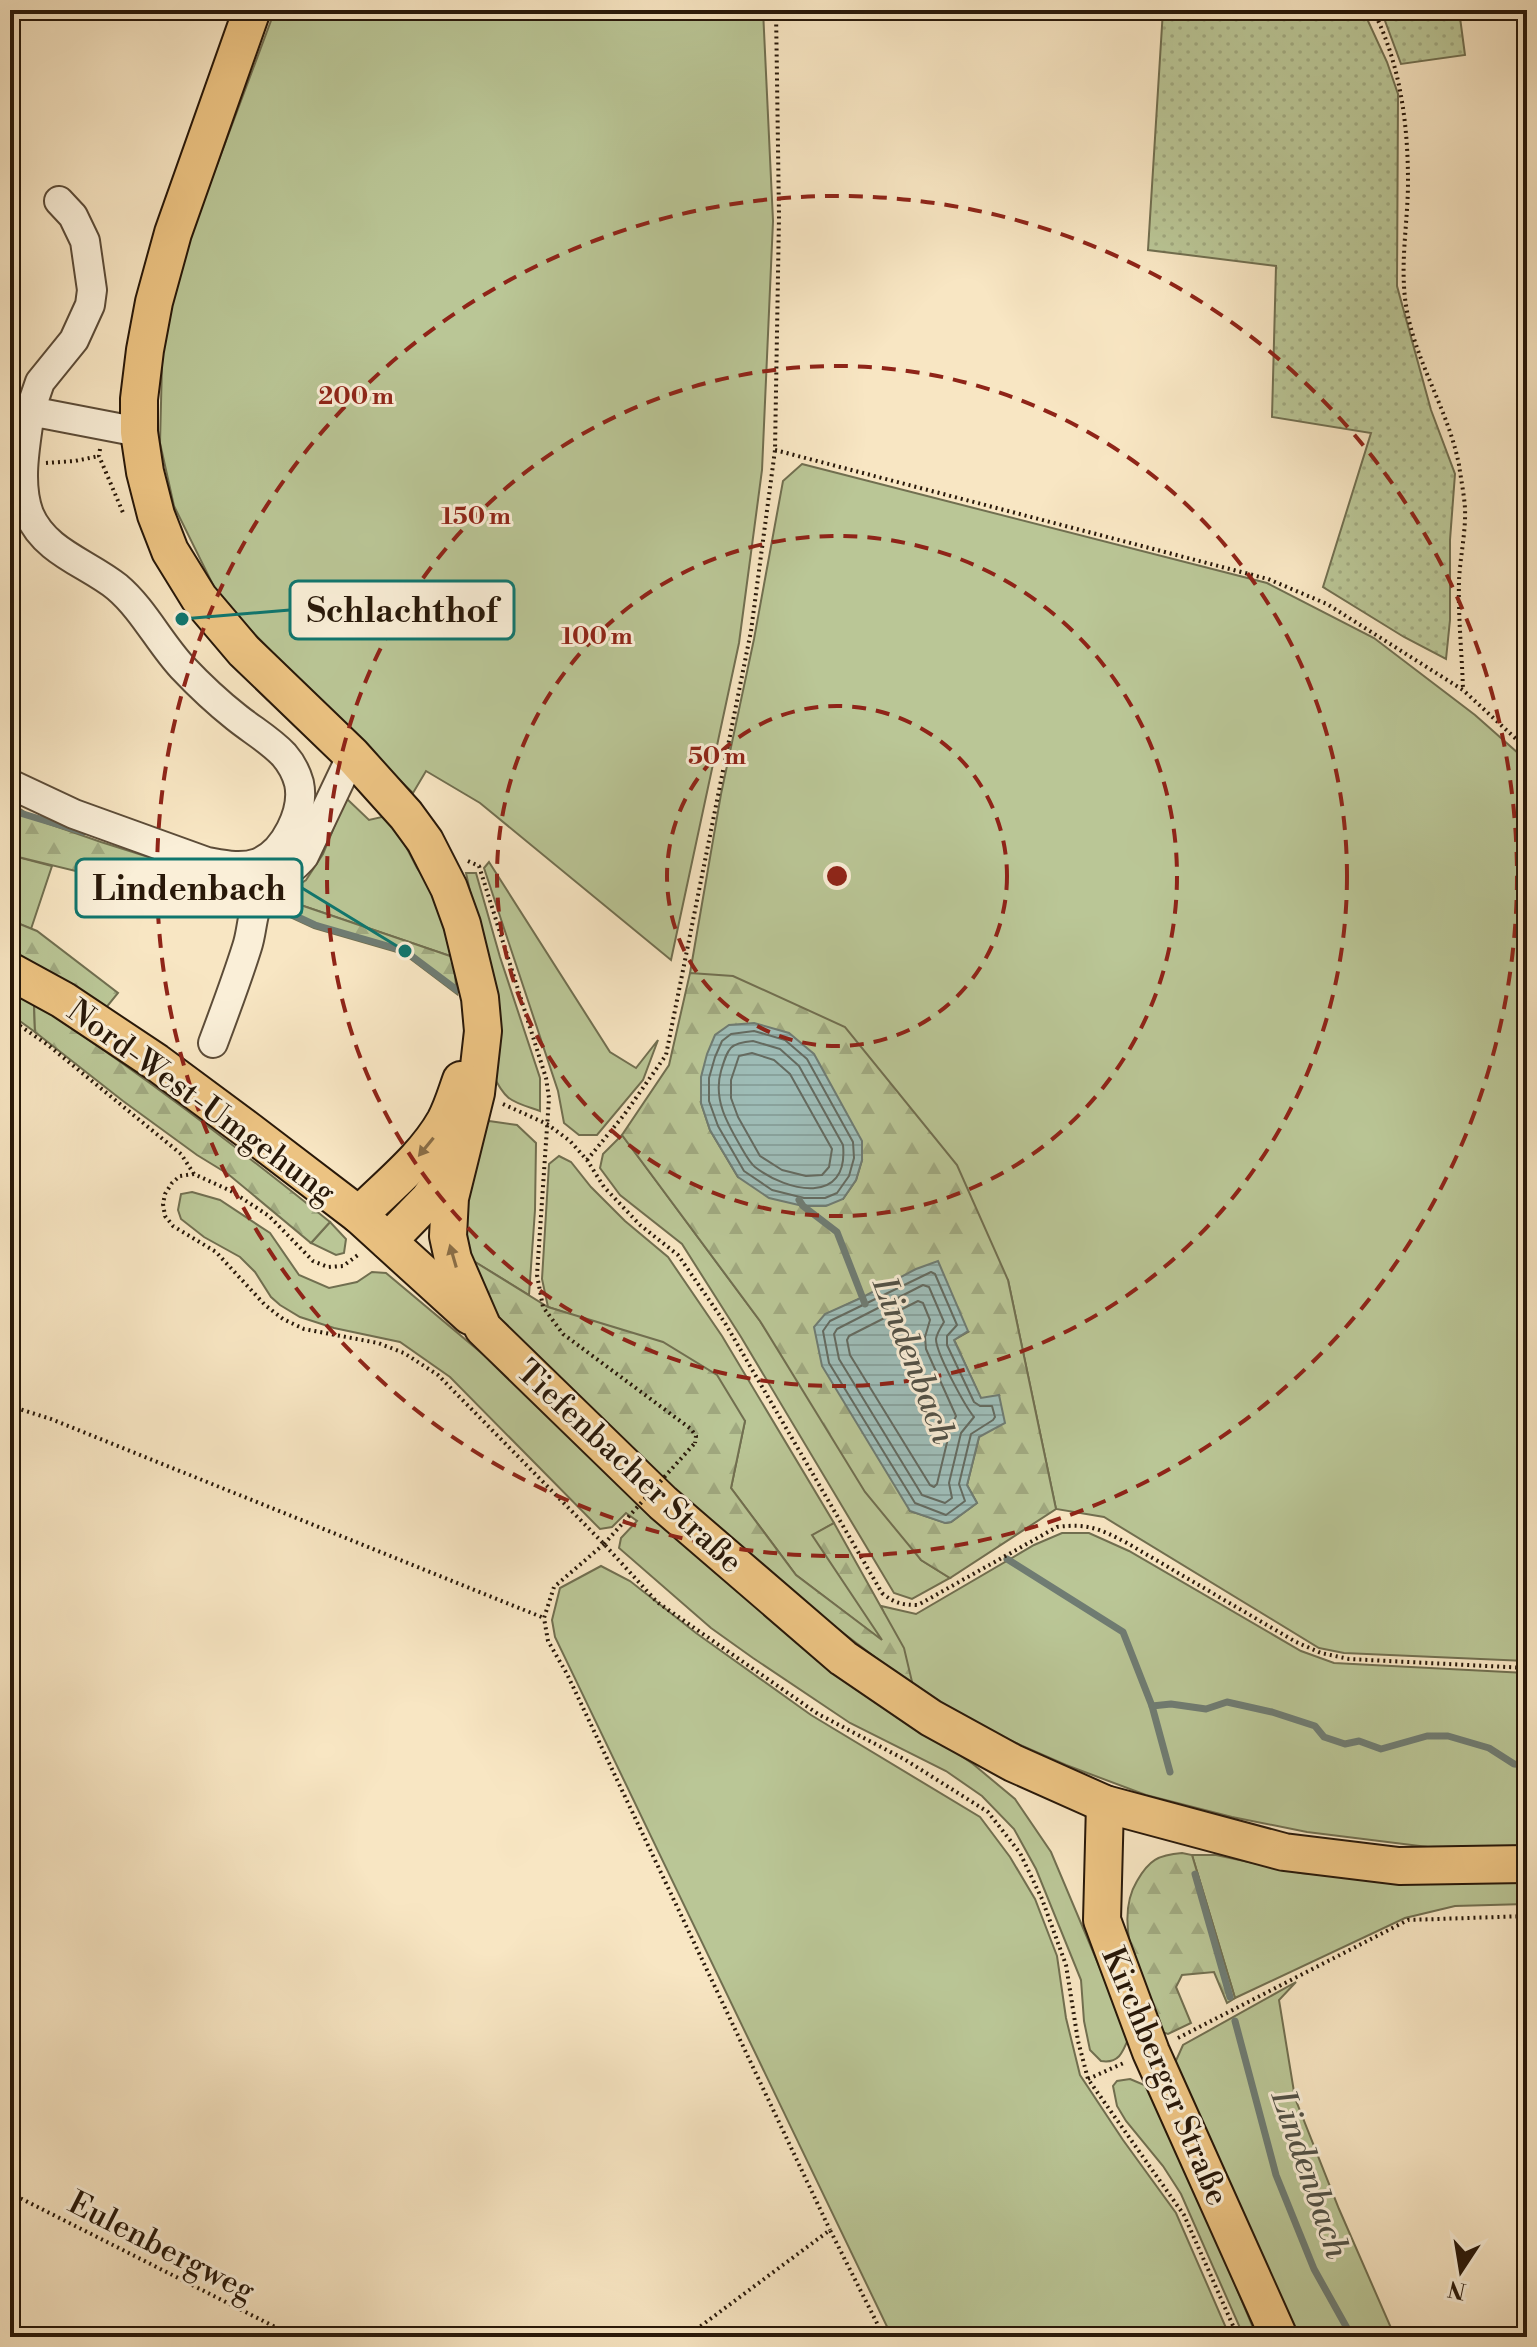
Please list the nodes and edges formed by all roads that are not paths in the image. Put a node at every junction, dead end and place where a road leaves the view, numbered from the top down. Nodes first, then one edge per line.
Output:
1 (252, 10) edge
2 (59, 201) dead end
3 (30, 411) junction
4 (139, 432) junction
5 (352, 755) junction
6 (10, 784) edge
7 (472, 967) junction
8 (10, 971) edge
9 (213, 1043) dead end
10 (462, 1145) junction
11 (375, 1229) junction
12 (483, 1328) junction
13 (1105, 1804) junction
14 (1527, 1864) edge
15 (1279, 2337) edge

1 - 4 main road, Tiefenbacher Straße
2 - 3 lane
3 - 4 lane
3 - 6 lane
4 - 5 main road, Tiefenbacher Straße
5 - 7 main road, Tiefenbacher Straße
5 - 9 lane
7 - 10 main road, Tiefenbacher Straße
7 -> 11 main road, Tiefenbacher Straße
8 - 11 main road, Nord-West-Umgehung
10 - 11 main road, Tiefenbacher Straße
12 -> 10 main road, Tiefenbacher Straße
11 - 12 main road, Nord-West-Umgehung
12 - 13 main road, Tiefenbacher Straße
13 - 14 main road
13 - 15 main road, Kirchberger Straße

